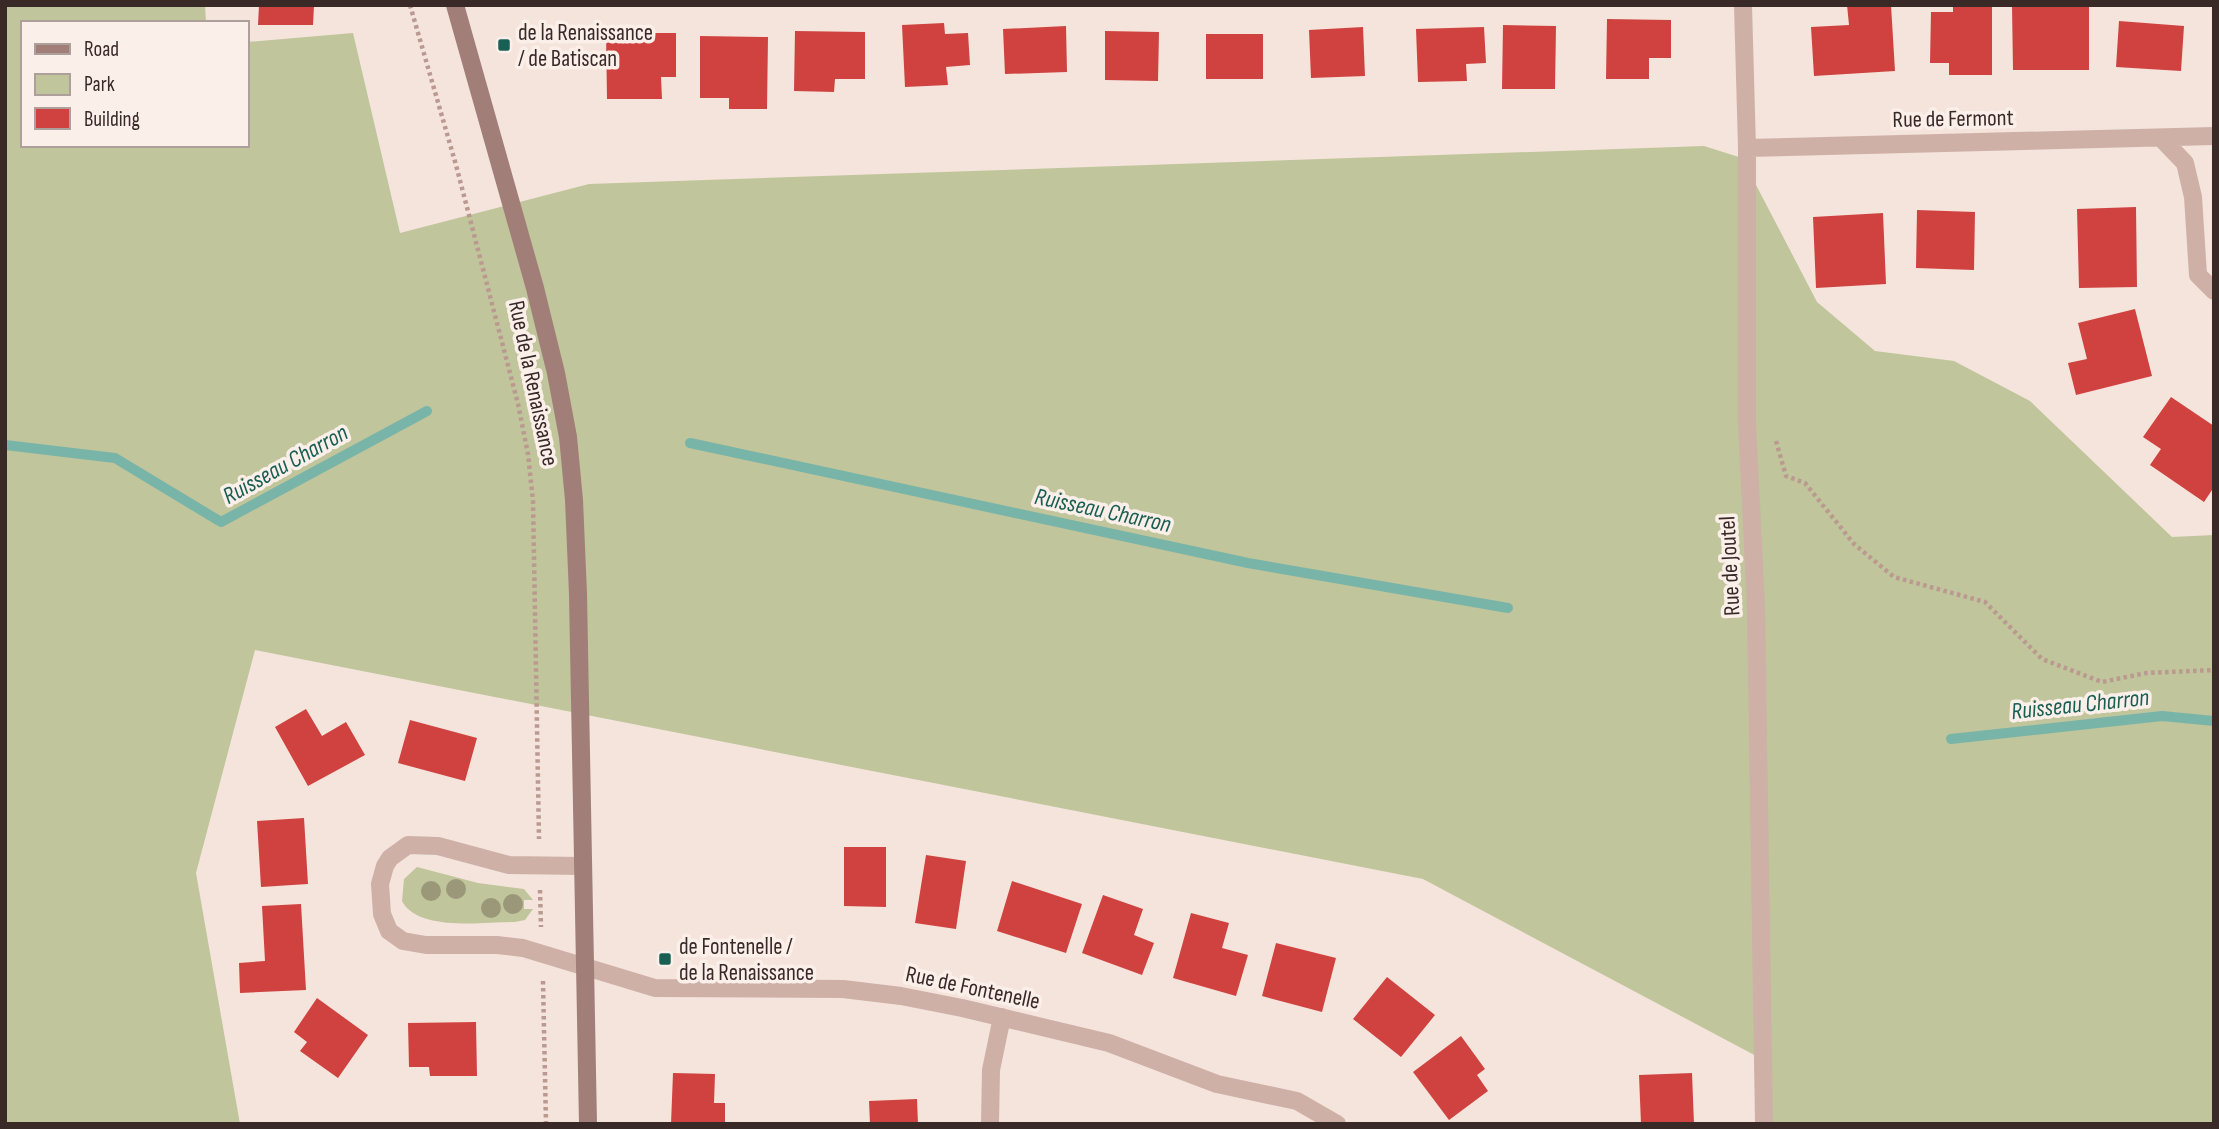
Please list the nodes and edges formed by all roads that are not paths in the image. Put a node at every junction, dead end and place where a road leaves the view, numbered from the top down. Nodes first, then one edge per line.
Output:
1 (455, 5) edge
2 (1743, 5) edge
3 (2214, 136) edge
4 (2161, 138) junction
5 (1747, 148) junction
6 (2214, 290) edge
7 (582, 866) junction
8 (584, 967) junction
9 (1002, 1017) junction
10 (588, 1124) edge
11 (990, 1124) edge
12 (1338, 1124) edge
13 (1764, 1124) edge

1 - 7 street, Rue de la Renaissance
2 - 5 street, Rue de Joutel
3 - 4 street, Rue de Fermont
4 - 5 street, Rue de Fermont
4 - 6 street
5 - 13 street, Rue de Joutel
7 - 8 street, Rue de la Renaissance
7 - 8 street
8 - 9 street, Rue de Fontenelle
8 - 10 street, Rue de la Renaissance
9 - 11 street
9 - 12 street, Rue de Fontenelle

